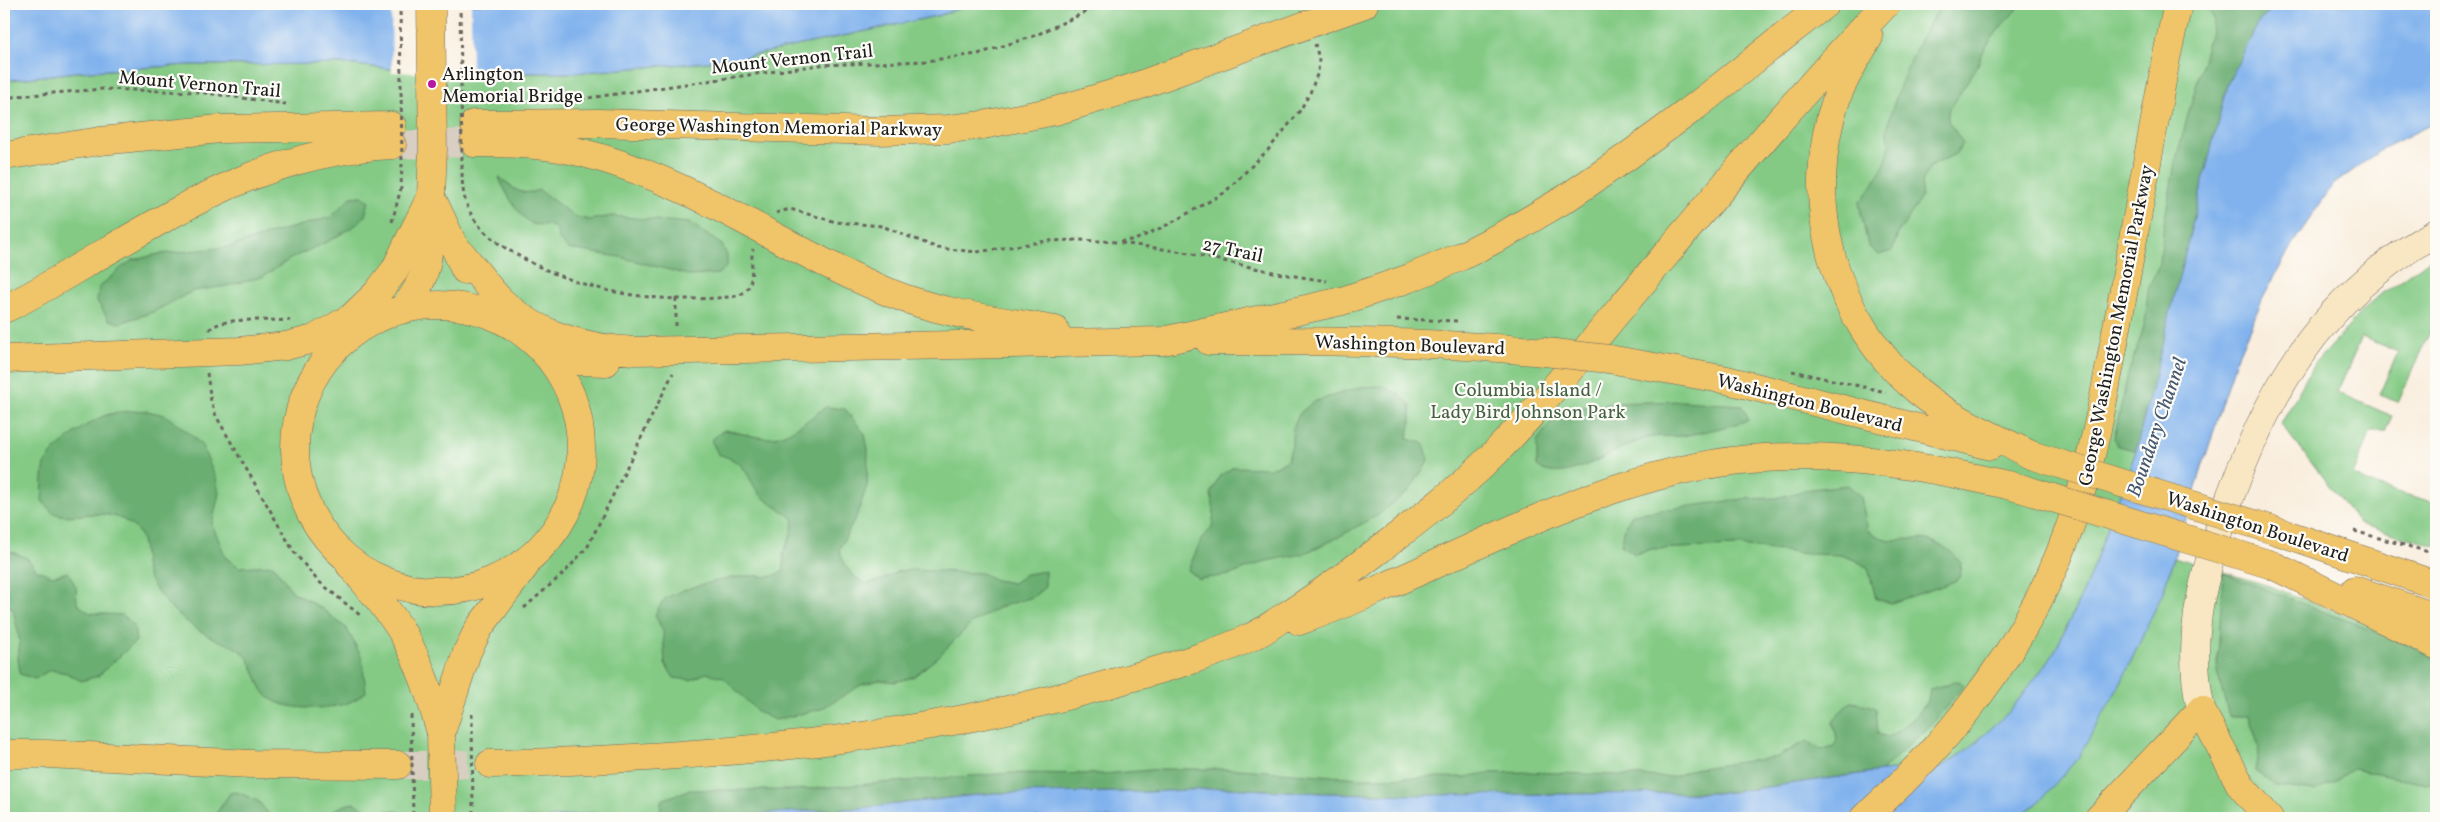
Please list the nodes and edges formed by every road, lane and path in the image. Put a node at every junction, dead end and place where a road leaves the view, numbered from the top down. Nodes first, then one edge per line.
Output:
1 (400, 4) edge
2 (431, 4) edge
3 (460, 4) edge
4 (1103, 4) edge
5 (1364, 4) edge
6 (1825, 4) edge
7 (1888, 4) edge
8 (2178, 4) edge
9 (1312, 36) dead end
10 (4, 99) edge
11 (577, 100) dead end
12 (289, 104) dead end
13 (470, 144) junction
14 (395, 145) junction
15 (4, 156) edge
16 (431, 196) junction
17 (772, 216) dead end
18 (390, 227) dead end
19 (2436, 233) edge
20 (1118, 242) junction
21 (754, 247) dead end
22 (456, 248) junction
23 (1333, 282) dead end
24 (676, 298) junction
25 (404, 308) junction
26 (4, 309) edge
27 (296, 320) dead end
28 (513, 328) junction
29 (206, 337) dead end
30 (346, 338) junction
31 (1162, 341) junction
32 (1115, 342) junction
33 (671, 349) junction
34 (239, 351) junction
35 (4, 358) edge
36 (554, 360) junction
37 (207, 371) dead end
38 (2031, 455) junction
39 (2329, 548) junction
40 (341, 555) junction
41 (528, 563) junction
42 (2272, 565) junction
43 (2436, 568) edge
44 (2436, 585) edge
45 (518, 613) dead end
46 (2436, 617) edge
47 (366, 621) dead end
48 (1252, 637) junction
49 (2436, 645) edge
50 (473, 708) dead end
51 (2200, 710) junction
52 (436, 717) junction
53 (4, 754) edge
54 (490, 764) tunnel mouth
55 (398, 765) tunnel mouth
56 (413, 818) edge
57 (443, 818) edge
58 (473, 818) edge
59 (1864, 818) edge
60 (2098, 818) edge
61 (2246, 818) edge
62 (2269, 818) edge

1 - 14 path, bridge
2 - 16 main road, bridge
3 - 13 path, bridge
4 - 11 path, Mount Vernon Trail
5 - 13 main road, George Washington Memorial Parkway
6 - 31 main road
7 - 38 main road
7 - 48 main road
8 - 59 main road, George Washington Memorial Parkway
9 - 20 path
10 - 12 path, Mount Vernon Trail
13 - 24 path
13 - 32 main road
14 - 15 main road
14 - 18 path
14 - 26 main road
16 - 22 main road
16 - 25 main road
16 - 34 main road
17 - 20 path
19 - 51 street
20 - 23 path, 27 Trail
21 - 24 path
22 - 28 main road
22 - 33 main road
24 - 33 path
25 - 28 main road
25 - 30 main road
27 - 29 path
28 - 36 main road
30 - 34 main road
30 - 40 main road
31 - 32 main road
31 - 38 main road, Washington Boulevard, bridge
32 - 33 main road
33 - 36 main road
33 - 45 path
34 - 35 main road
36 - 41 main road
37 - 47 path
38 - 39 main road, Washington Boulevard, bridge
39 - 43 main road
39 - 44 main road, Washington Boulevard
40 - 41 main road
40 - 52 main road
41 - 52 main road
42 - 46 main road, Washington Boulevard
42 - 48 main road, Washington Boulevard, bridge
42 - 49 main road
48 - 54 main road
50 - 52 path
51 - 60 main road
51 - 61 main road
51 - 62 main road
52 - 56 path, bridge
52 - 57 main road, bridge
52 - 58 path, bridge
53 - 55 main road

